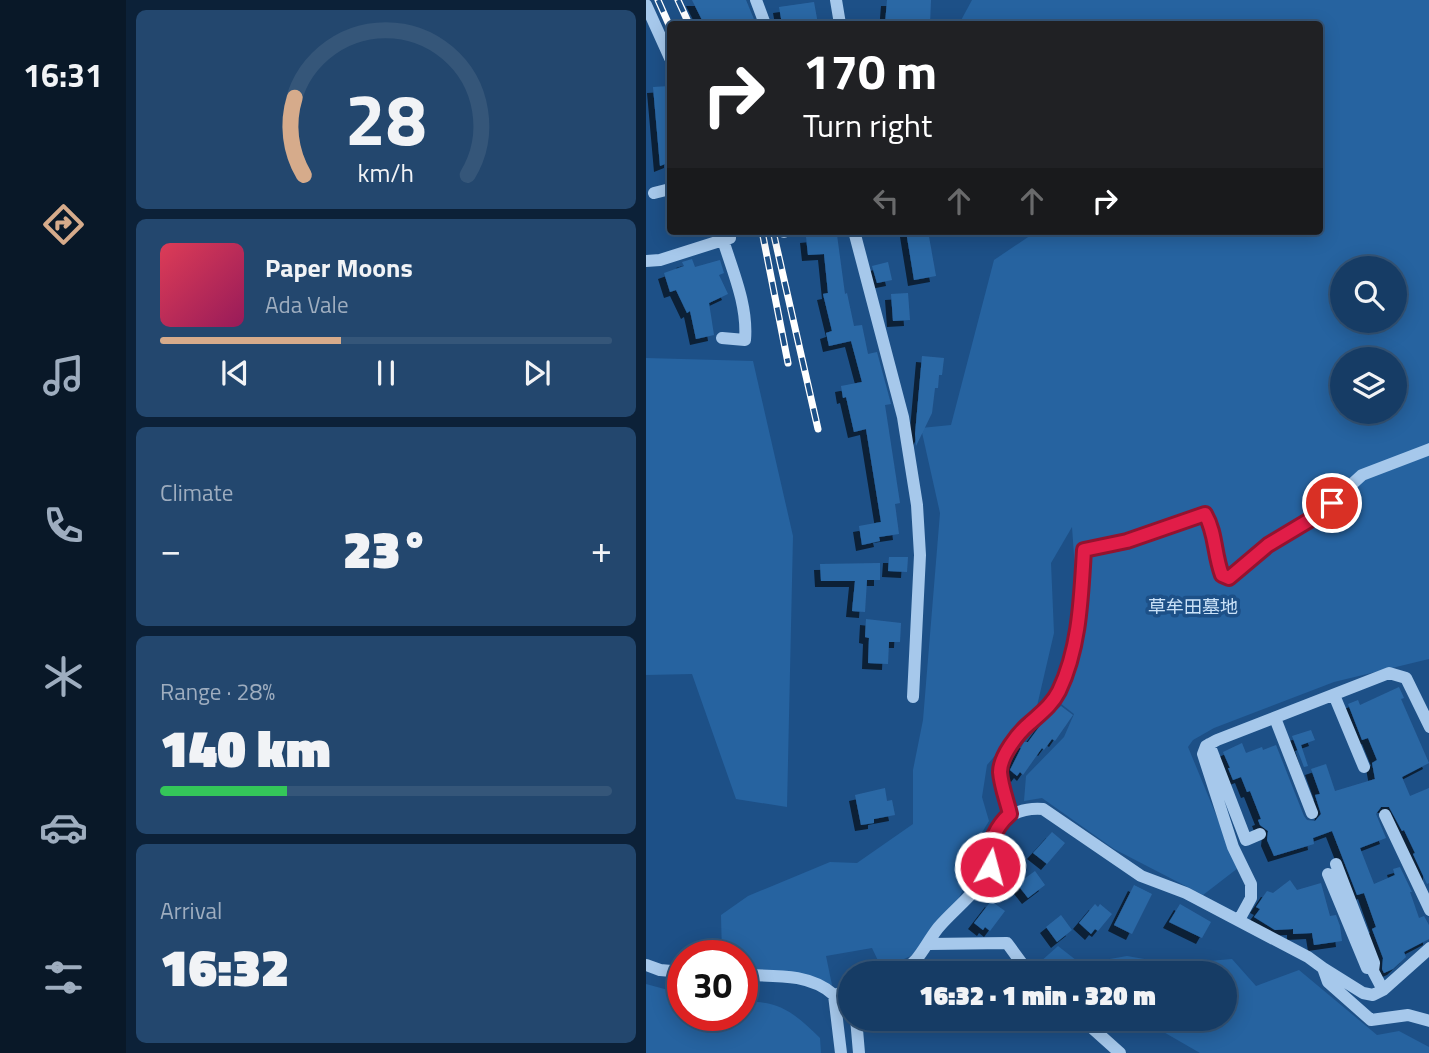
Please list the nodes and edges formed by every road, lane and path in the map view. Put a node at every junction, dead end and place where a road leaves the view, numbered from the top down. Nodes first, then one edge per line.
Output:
1 (756, 0) edge
2 (836, 0) edge
3 (646, 5) edge
4 (765, 21) edge
5 (840, 21) edge
6 (667, 51) edge
7 (667, 190) edge
8 (654, 193) dead end
9 (726, 235) edge
10 (855, 235) edge
11 (646, 261) edge
12 (722, 338) dead end
13 (1429, 449) edge
14 (1334, 695) junction
15 (913, 697) dead end
16 (1275, 718) junction
17 (1429, 727) edge
18 (1209, 744) junction
19 (1364, 767) dead end
20 (1312, 813) dead end
21 (1010, 814) junction
22 (1385, 815) dead end
23 (1260, 834) dead end
24 (1332, 869) dead end
25 (1429, 910) edge
26 (1239, 920) junction
27 (929, 944) junction
28 (1429, 948) edge
29 (916, 961) edge
30 (1020, 961) edge
31 (646, 965) edge
32 (1323, 968) junction
33 (667, 971) edge
34 (758, 976) edge
35 (1383, 990) junction
36 (838, 994) edge
37 (834, 995) junction
38 (1429, 1021) edge
39 (857, 1031) edge
40 (1095, 1031) edge
41 (841, 1053) edge
42 (859, 1053) edge
43 (1120, 1053) edge

1 - 4 street
2 - 5 street
3 - 6 street
7 - 8 street
9 - 11 street
9 - 12 street
10 - 15 street
13 - 21 street
14 - 16 street
14 - 17 street
14 - 19 street
16 - 18 street
16 - 20 street
18 - 23 street
18 - 26 street
21 - 26 street
21 - 27 street
22 - 25 street
24 - 35 street
26 - 32 street
27 - 29 street
27 - 30 street
28 - 35 street
31 - 33 street
32 - 35 street
32 - 38 street
34 - 37 street
36 - 37 street
37 - 41 street
39 - 42 street
40 - 43 street

